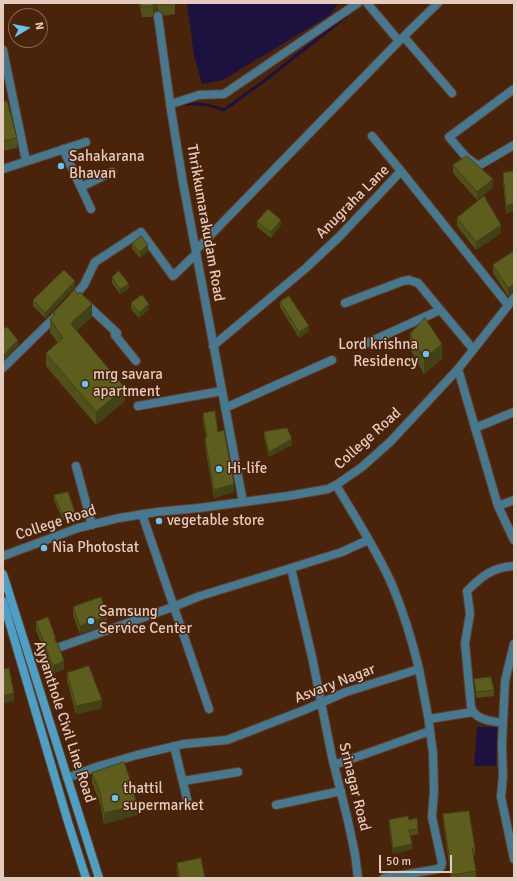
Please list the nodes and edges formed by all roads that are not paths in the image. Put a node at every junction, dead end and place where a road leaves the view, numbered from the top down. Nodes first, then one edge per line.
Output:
1 (358, 3) edge
2 (367, 3) edge
3 (438, 3) edge
4 (158, 16) dead end
5 (401, 39) junction
6 (3, 50) edge
7 (514, 89) edge
8 (452, 93) dead end
9 (171, 104) junction
10 (372, 136) dead end
11 (86, 142) dead end
12 (514, 146) edge
13 (63, 149) junction
14 (26, 161) junction
15 (3, 169) edge
16 (401, 171) junction
17 (112, 172) dead end
18 (91, 209) dead end
19 (196, 252) junction
20 (76, 294) junction
21 (514, 298) edge
22 (345, 303) dead end
23 (508, 305) junction
24 (440, 310) junction
25 (213, 346) junction
26 (363, 346) dead end
27 (473, 349) junction
28 (332, 360) dead end
29 (136, 361) dead end
30 (3, 368) edge
31 (458, 369) junction
32 (222, 391) junction
33 (138, 406) dead end
34 (225, 408) junction
35 (514, 412) edge
36 (475, 428) junction
37 (76, 466) dead end
38 (336, 485) junction
39 (514, 500) edge
40 (243, 502) junction
41 (498, 506) junction
42 (142, 514) junction
43 (92, 525) junction
44 (368, 540) junction
45 (514, 540) edge
46 (3, 556) edge
47 (514, 566) edge
48 (291, 568) junction
49 (3, 574) edge
50 (3, 601) edge
51 (173, 607) junction
52 (514, 644) edge
53 (60, 647) edge
54 (418, 669) junction
55 (321, 704) junction
56 (209, 710) dead end
57 (473, 712) junction
58 (429, 719) junction
59 (503, 723) junction
60 (430, 731) junction
61 (174, 746) junction
62 (334, 765) junction
63 (238, 772) dead end
64 (67, 778) junction
65 (183, 782) junction
66 (340, 792) junction
67 (188, 803) dead end
68 (276, 805) dead end
69 (514, 859) edge
70 (397, 877) edge
71 (86, 878) edge
72 (99, 878) edge
73 (358, 878) edge
74 (384, 878) edge

1 - 9 street
2 - 5 street
3 - 5 street
4 - 9 street, Thrikkumarakudam Road
5 - 8 street
5 - 19 street
6 - 14 street
7 - 12 street
9 - 19 street, Thrikkumarakudam Road
10 - 16 street
11 - 13 street
13 - 14 street
13 - 17 street
13 - 18 street
14 - 15 street
16 - 23 street, Anugraha Lane
16 - 25 street, Anugraha Lane
19 - 20 street
19 - 25 street, Thrikkumarakudam Road
20 - 29 street
20 - 30 street
21 - 23 street, College Road
22 - 24 street
23 - 27 street, College Road
24 - 26 street
24 - 27 street
25 - 32 street, Thrikkumarakudam Road
27 - 31 street, College Road
28 - 34 street
31 - 36 street
31 - 38 street, College Road
32 - 33 street
32 - 34 street, Thrikkumarakudam Road
34 - 40 street, Thrikkumarakudam Road
35 - 36 street
36 - 41 street
37 - 43 street
38 - 40 street, College Road
38 - 44 street
39 - 41 street
40 - 42 street, College Road
41 - 45 street
42 - 43 street, College Road
42 - 51 street
43 - 46 street, College Road
44 - 48 street
44 - 54 street
47 - 57 street
48 - 51 street
48 - 55 street, Srinagar Road
49 - 64 main road, Ayyanthole Civil Line Road
50 - 71 main road
51 - 53 street
51 - 56 street
52 - 59 street
54 - 55 street, Asvary Nagar
54 - 58 street
55 - 61 street, Asvary Nagar
55 - 62 street, Srinagar Road
57 - 58 street
57 - 59 street
58 - 60 street
59 - 69 street
60 - 62 street
60 - 70 street
61 - 64 street, Asvary Nagar
61 - 65 street
62 - 66 street, Srinagar Road
63 - 65 street
64 - 72 main road, Ayyanthole Civil Line Road
65 - 67 street
66 - 68 street
66 - 73 street, Srinagar Road
70 - 74 street

